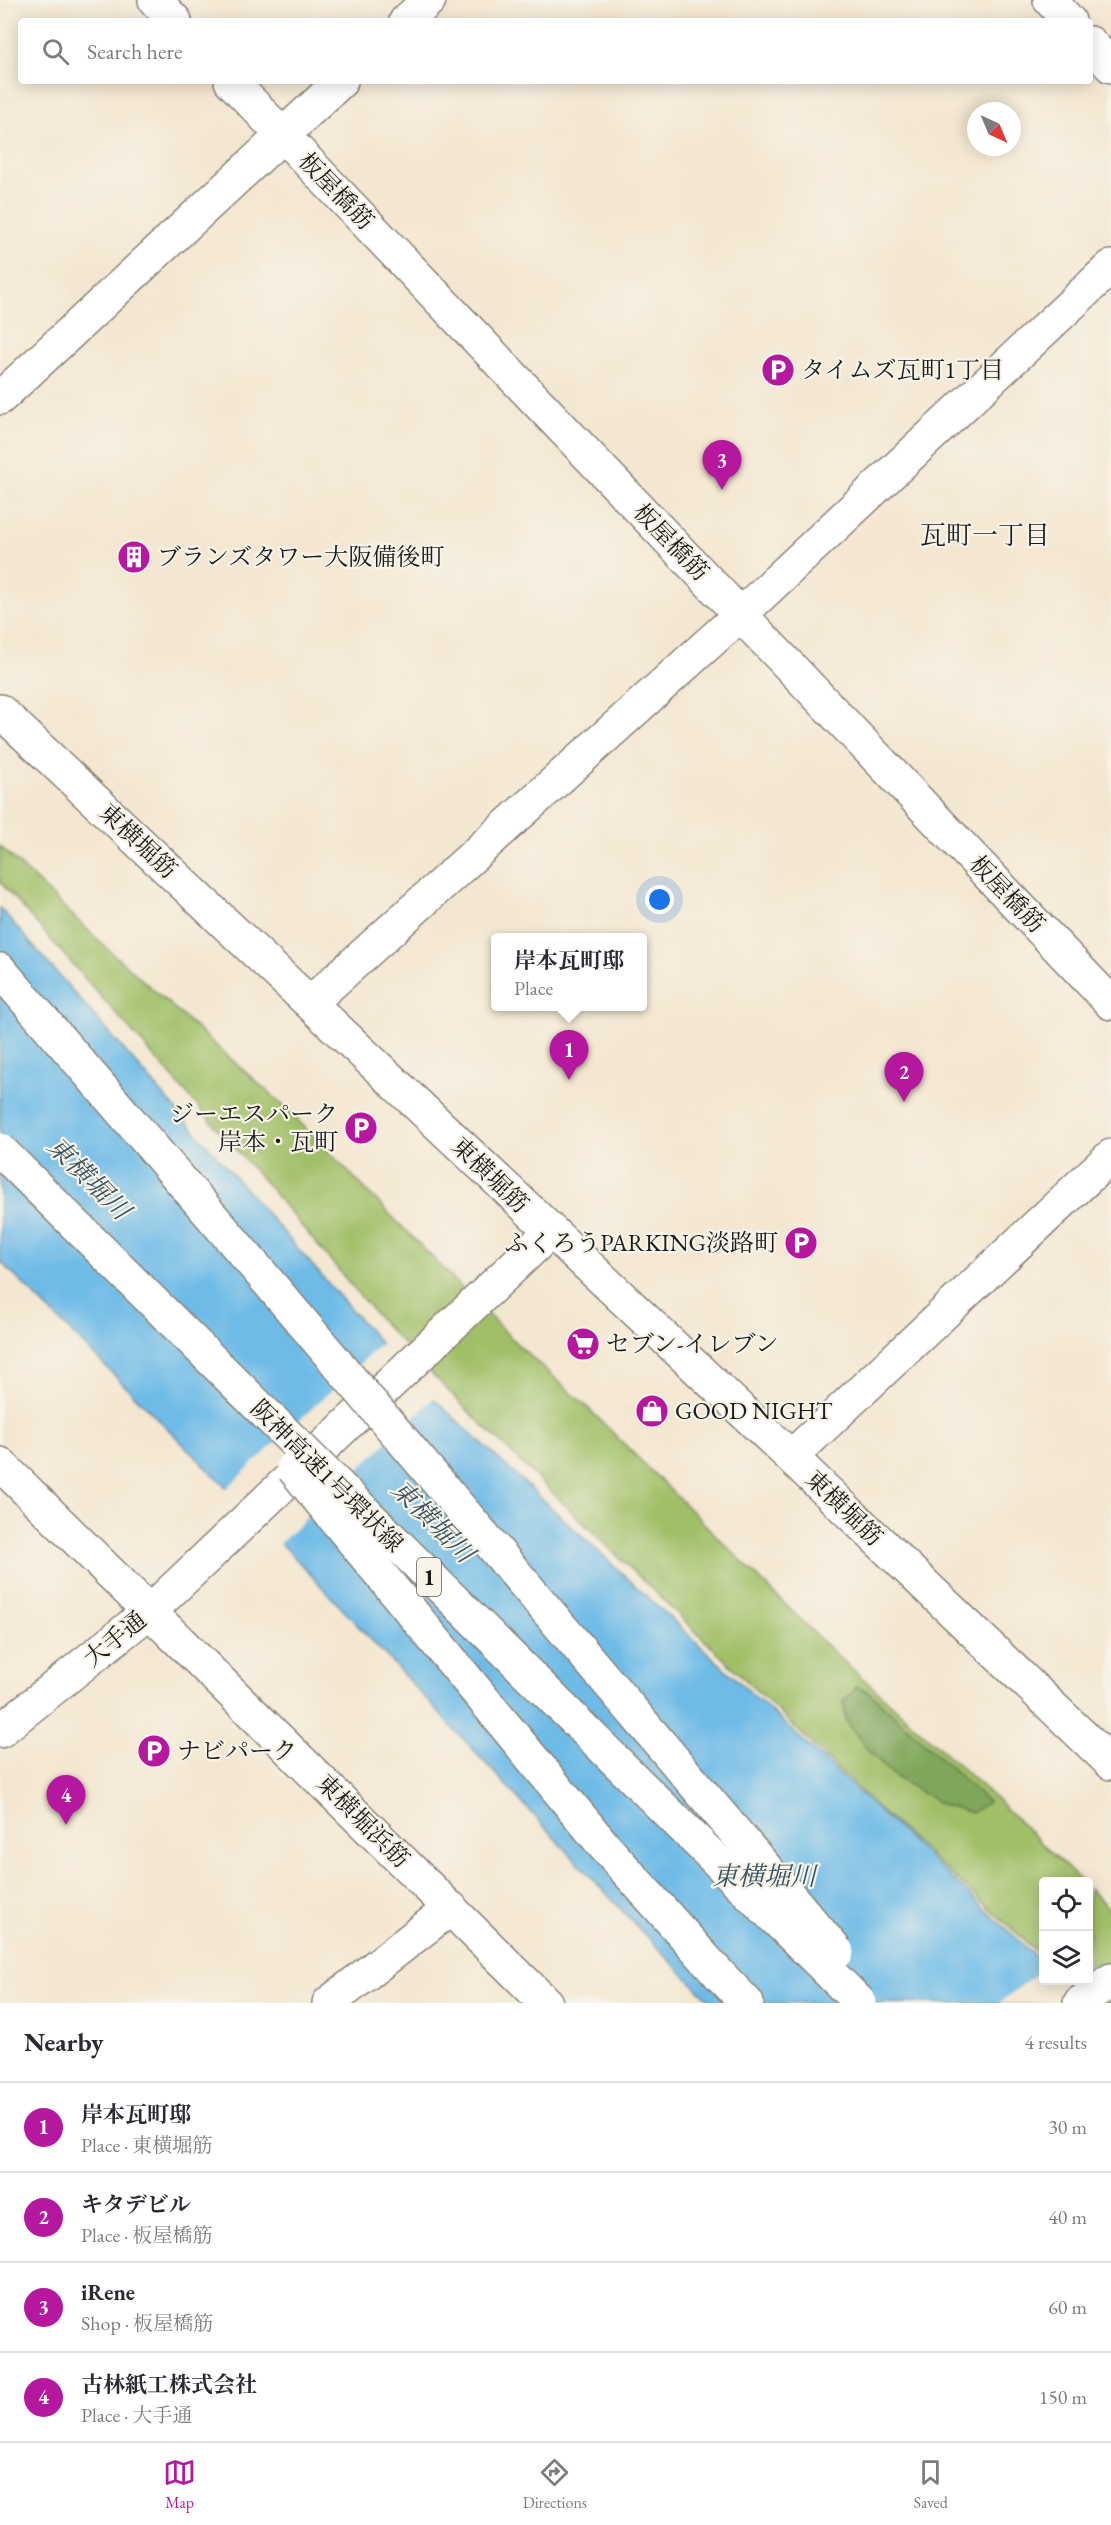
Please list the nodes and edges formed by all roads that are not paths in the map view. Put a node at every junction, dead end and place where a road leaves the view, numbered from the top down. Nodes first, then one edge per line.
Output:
1 (155, 0) edge
2 (429, 0) edge
3 (1050, 0) edge
4 (172, 18) edge
5 (409, 18) edge
6 (1066, 18) edge
7 (1093, 46) edge
8 (1111, 66) edge
9 (234, 84) edge
10 (338, 84) edge
11 (283, 135) junction
12 (1111, 267) edge
13 (0, 398) edge
14 (740, 615) junction
15 (0, 711) edge
16 (0, 970) edge
17 (310, 1003) junction
18 (1111, 1004) edge
19 (0, 1150) edge
20 (1111, 1156) edge
21 (550, 1232) junction
22 (183, 1334) junction
23 (791, 1457) junction
24 (0, 1464) edge
25 (150, 1611) junction
26 (0, 1731) edge
27 (1111, 1763) edge
28 (451, 1908) junction
29 (1111, 1980) edge
30 (329, 2003) edge
31 (546, 2003) edge
32 (747, 2003) edge
33 (860, 2003) edge
34 (881, 2003) edge
35 (1080, 2003) edge

1 - 4 main road
2 - 5 main road
3 - 6 main road
7 - 8 main road
9 - 11 main road, 板屋橋筋
10 - 11 main road
11 - 13 main road
11 - 14 main road, 板屋橋筋
12 - 14 main road
14 - 17 main road
14 - 18 main road, 板屋橋筋
15 - 17 main road, 東横堀筋
16 - 34 main road, bridge
17 - 21 main road, 東横堀筋
19 - 22 main road, 阪神高速1号環状線 / 1, bridge
20 - 23 main road
21 - 23 main road, 東横堀筋
21 - 25 main road, 大手通, bridge
22 - 32 main road, bridge
22 - 33 main road, 阪神高速1号環状線 / 1, bridge
23 - 27 main road, 東横堀筋
24 - 25 main road, 東横堀浜筋
25 - 26 main road, 大手通
25 - 28 main road, 東横堀浜筋
28 - 30 main road
28 - 31 main road, 東横堀浜筋
29 - 35 main road

